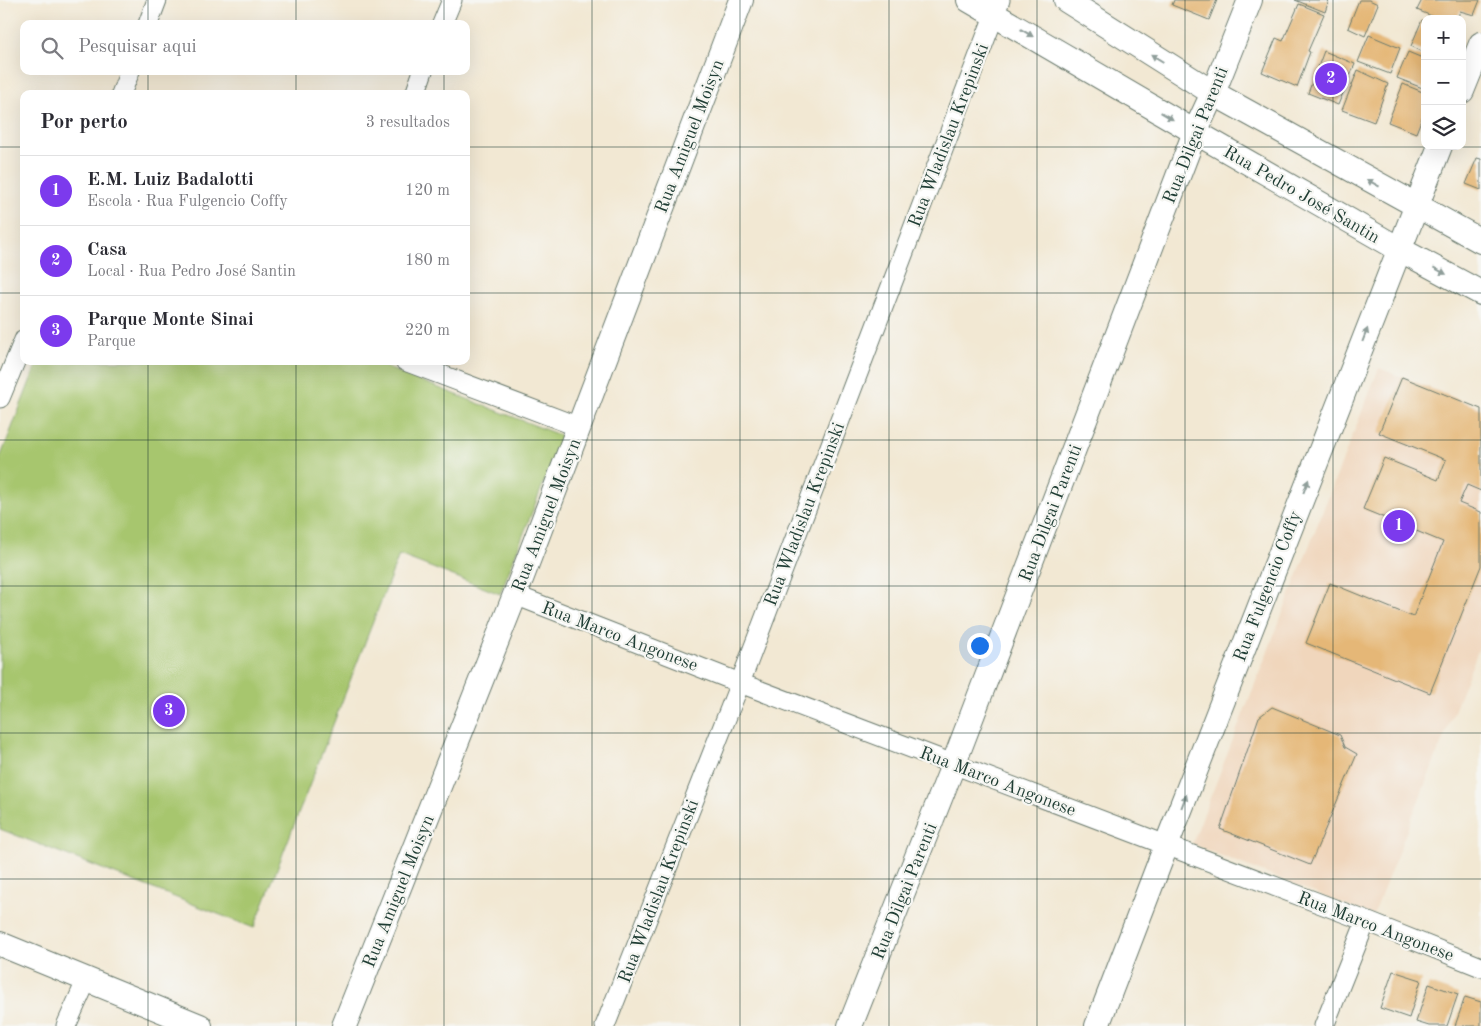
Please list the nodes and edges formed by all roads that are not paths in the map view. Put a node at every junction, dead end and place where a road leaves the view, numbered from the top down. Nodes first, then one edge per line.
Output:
1 (157, 0) edge
2 (452, 0) edge
3 (741, 0) edge
4 (970, 0) edge
5 (1066, 0) edge
6 (1250, 0) edge
7 (998, 7) edge
8 (150, 20) edge
9 (444, 20) edge
10 (1481, 44) edge
11 (128, 75) edge
12 (422, 75) edge
13 (1466, 81) edge
14 (123, 90) edge
15 (416, 90) edge
16 (1213, 93) junction
17 (1194, 132) junction
18 (1438, 150) edge
19 (1416, 206) junction
20 (1481, 241) edge
21 (1399, 249) junction
22 (1481, 293) edge
23 (20, 349) edge
24 (416, 365) edge
25 (2, 388) edge
26 (579, 427) junction
27 (516, 595) junction
28 (740, 683) junction
29 (954, 764) junction
30 (1166, 846) junction
31 (1366, 921) junction
32 (0, 944) edge
33 (1481, 967) edge
34 (87, 979) junction
35 (66, 1026) edge
36 (200, 1026) edge
37 (344, 1026) edge
38 (605, 1026) edge
39 (850, 1026) edge
40 (1097, 1026) edge
41 (1324, 1026) edge

1 - 8 street
2 - 9 street
3 - 26 street, Rua Amiguel Moisyn
4 - 7 street, Rua Pedro José Santin
16 -> 5 street
6 - 16 street, Rua Dilgai Parenti
7 -> 17 street, Rua Pedro José Santin
7 - 28 street, Rua Wladislau Krepinski
10 - 13 street
11 - 14 street
12 - 15 street
16 - 17 street, Rua Dilgai Parenti
19 -> 16 street
17 - 21 street, Rua Pedro José Santin
17 - 29 street, Rua Dilgai Parenti
18 - 19 street, Rua Fulgencio Coffy
19 - 20 street
19 - 21 street, Rua Fulgencio Coffy
21 -> 22 street, Rua Pedro José Santin
30 -> 21 street, Rua Fulgencio Coffy
23 - 25 street
24 - 26 street
26 - 27 street, Rua Amiguel Moisyn
27 - 28 street, Rua Marco Angonese
27 - 37 street, Rua Amiguel Moisyn
28 - 29 street, Rua Marco Angonese
28 - 38 street, Rua Wladislau Krepinski
29 - 30 street, Rua Marco Angonese
29 - 39 street, Rua Dilgai Parenti
30 - 31 street, Rua Marco Angonese
30 - 40 street, Rua Fulgencio Coffy
31 - 33 street, Rua Marco Angonese
31 - 41 street
32 - 34 street
34 - 35 street
34 - 36 street

